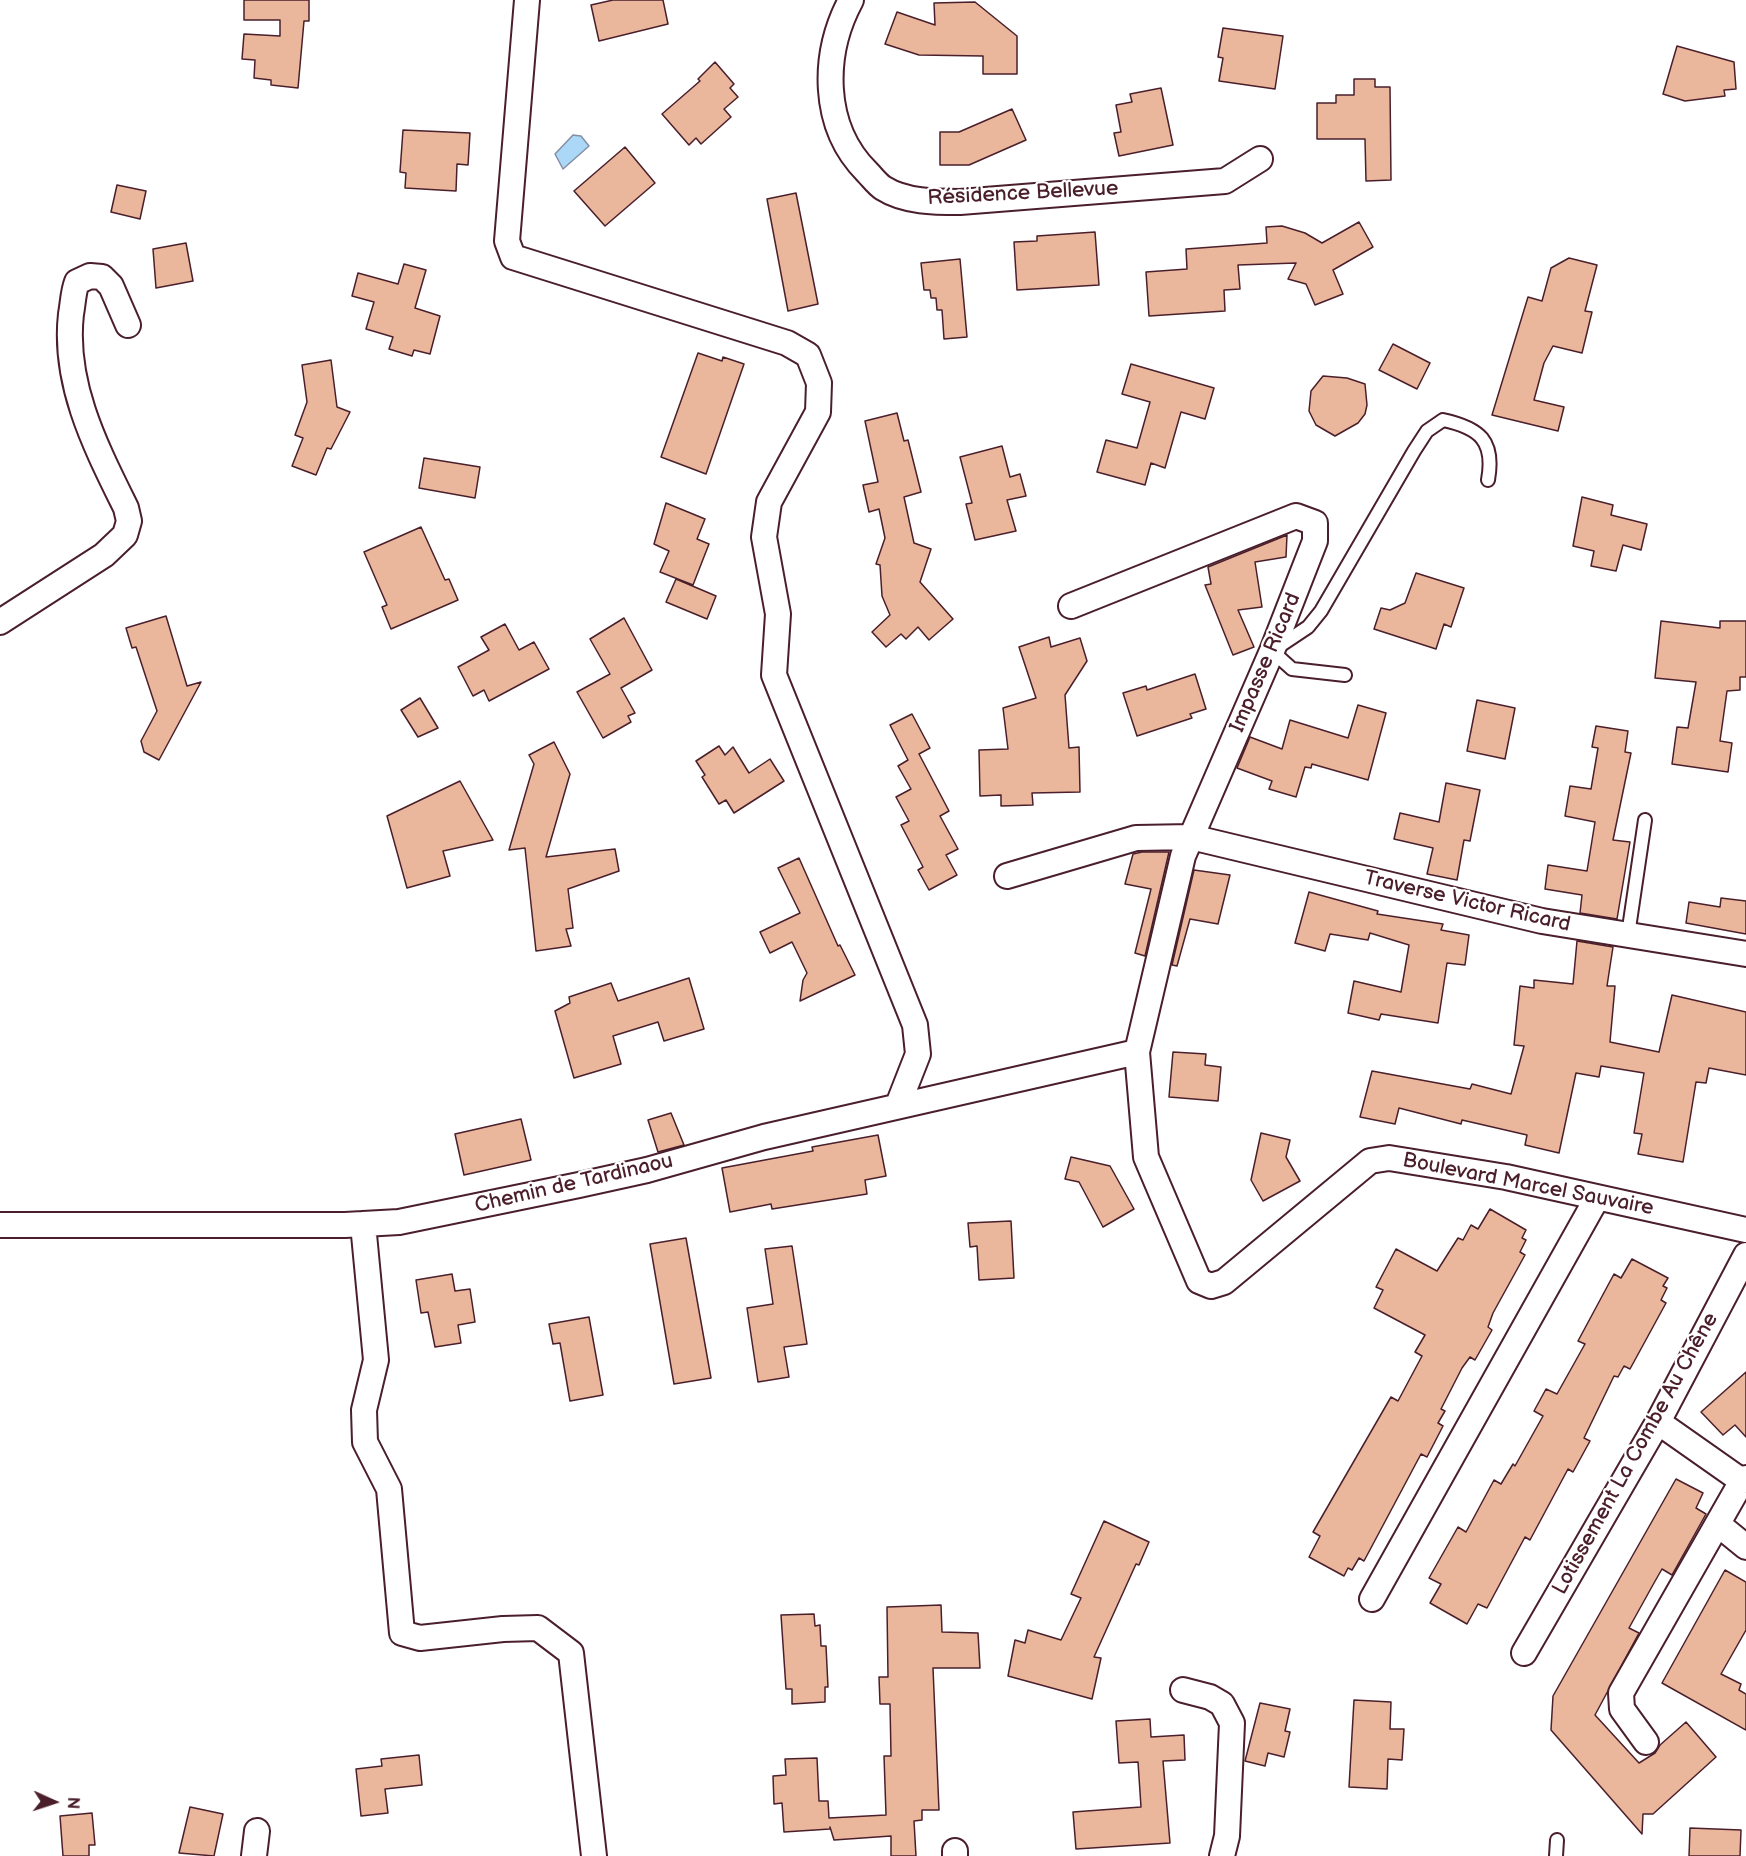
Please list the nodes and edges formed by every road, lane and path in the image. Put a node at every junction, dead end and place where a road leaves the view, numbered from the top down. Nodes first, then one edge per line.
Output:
1 (527, 0) edge
2 (851, 0) edge
3 (1260, 159) dead end
4 (128, 325) dead end
5 (1488, 480) dead end
6 (1071, 606) dead end
7 (0, 622) edge
8 (1272, 651) junction
9 (1345, 675) dead end
10 (1645, 820) dead end
11 (1191, 837) junction
12 (1007, 876) dead end
13 (1628, 935) junction
14 (1746, 954) edge
15 (1137, 1052) junction
16 (898, 1105) junction
17 (1597, 1198) junction
18 (363, 1224) junction
19 (0, 1225) edge
20 (1746, 1230) edge
21 (1746, 1255) edge
22 (1658, 1422) junction
23 (1744, 1479) edge
24 (1719, 1525) junction
25 (1746, 1547) edge
26 (1372, 1599) dead end
27 (1524, 1653) dead end
28 (1183, 1690) dead end
29 (1646, 1742) dead end
30 (257, 1831) dead end
31 (1557, 1840) dead end
32 (254, 1856) edge
33 (594, 1856) edge
34 (1222, 1856) edge
35 (1556, 1856) edge

1 - 16 street
2 - 3 street, Résidence Bellevue
4 - 7 street
5 - 8 lane
6 - 8 street, Impasse Ricard
8 - 9 lane
8 - 11 street, Impasse Ricard
10 - 13 lane
11 - 12 street, Traverse Victor Ricard
11 - 13 street, Traverse Victor Ricard
11 - 15 street, Impasse Ricard
13 - 14 street, Traverse Victor Ricard
15 - 16 street, Chemin de Tardinaou
15 - 17 street, Boulevard Marcel Sauvaire
16 - 18 street, Chemin de Tardinaou
17 - 20 street, Boulevard Marcel Sauvaire
17 - 26 street
18 - 19 street, Chemin de Tardinaou
18 - 33 street
21 - 22 street, Lotissement La Combe Au Chêne
22 - 23 street
22 - 27 street, Lotissement La Combe Au Chêne
23 - 24 street
24 - 25 street
24 - 29 street
28 - 34 street
30 - 32 street
31 - 35 lane

